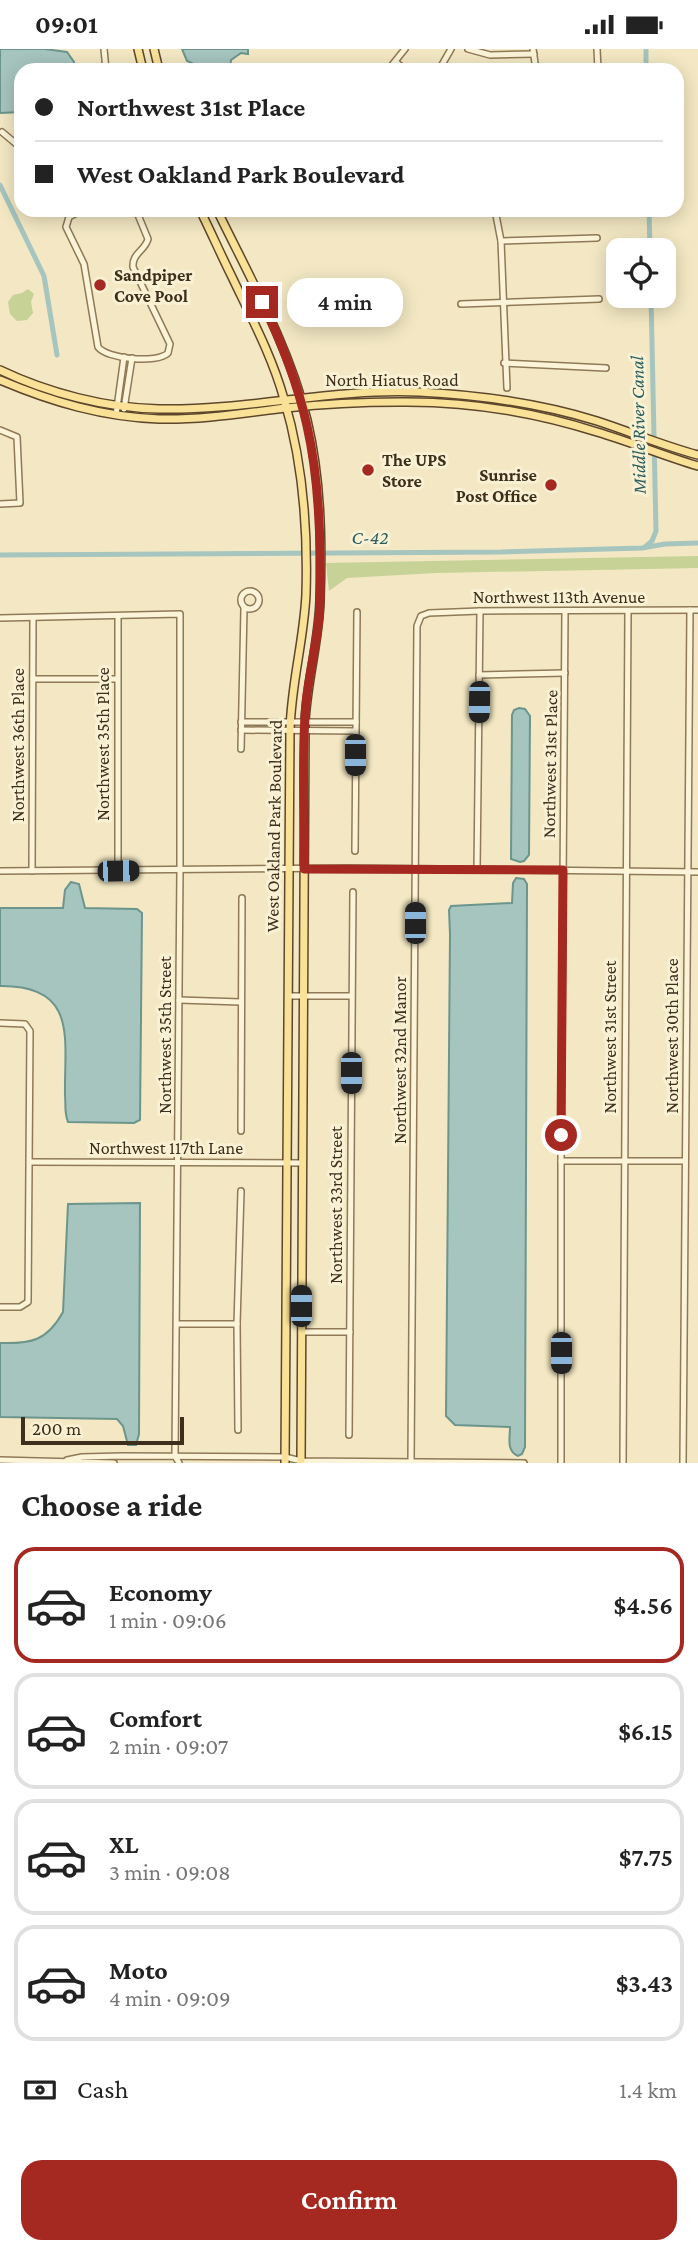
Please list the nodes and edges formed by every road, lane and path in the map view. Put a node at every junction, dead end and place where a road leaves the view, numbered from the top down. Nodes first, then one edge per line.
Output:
1 (405, 49) edge
2 (468, 49) edge
3 (533, 52) edge
4 (396, 62) edge
5 (2, 132) dead end
6 (14, 142) edge
7 (70, 217) edge
8 (139, 217) edge
9 (204, 217) edge
10 (219, 217) edge
11 (496, 217) edge
12 (597, 238) dead end
13 (501, 240) junction
14 (599, 299) dead end
15 (502, 303) junction
16 (461, 304) dead end
17 (124, 357) junction
18 (132, 358) junction
19 (504, 363) junction
20 (606, 368) dead end
21 (0, 370) edge
22 (0, 380) edge
23 (506, 388) dead end
24 (300, 397) junction
25 (284, 398) junction
26 (121, 405) junction
27 (303, 407) junction
28 (287, 408) junction
29 (119, 416) junction
30 (0, 430) edge
31 (698, 455) edge
32 (698, 466) edge
33 (0, 504) edge
34 (244, 608) dead end
35 (690, 610) junction
36 (698, 610) edge
37 (480, 611) junction
38 (565, 611) junction
39 (628, 611) junction
40 (357, 612) dead end
41 (421, 616) joint
42 (118, 617) junction
43 (0, 618) edge
44 (33, 618) junction
45 (565, 673) junction
46 (479, 675) junction
47 (33, 679) junction
48 (117, 679) junction
49 (241, 722) junction
50 (356, 722) junction
51 (290, 726) junction
52 (305, 726) junction
53 (241, 730) junction
54 (355, 731) junction
55 (241, 749) dead end
56 (355, 851) dead end
57 (289, 869) junction
58 (304, 869) junction
59 (415, 869) junction
60 (180, 870) junction
61 (477, 870) junction
62 (563, 870) junction
63 (0, 871) edge
64 (32, 871) junction
65 (118, 871) junction
66 (625, 871) junction
67 (687, 872) junction
68 (698, 872) edge
69 (353, 892) dead end
70 (242, 898) dead end
71 (289, 996) junction
72 (304, 996) junction
73 (351, 996) junction
74 (179, 1000) junction
75 (241, 1002) junction
76 (0, 1023) edge
77 (241, 1131) dead end
78 (561, 1161) junction
79 (685, 1161) junction
80 (30, 1162) junction
81 (178, 1162) junction
82 (623, 1162) junction
83 (288, 1163) junction
84 (302, 1163) junction
85 (241, 1191) dead end
86 (0, 1307) edge
87 (177, 1324) junction
88 (237, 1324) junction
89 (301, 1332) junction
90 (350, 1332) junction
91 (238, 1430) dead end
92 (349, 1435) dead end
93 (176, 1456) junction
94 (0, 1460) edge
95 (67, 1460) junction
96 (285, 1460) edge
97 (298, 1462) edge
98 (411, 1462) edge
99 (114, 1463) edge
100 (171, 1463) edge
101 (179, 1463) edge
102 (502, 1463) edge
103 (524, 1463) edge
104 (561, 1463) edge
105 (623, 1463) edge
106 (683, 1463) edge

1 - 4 street
2 - 3 street
5 - 6 street
7 - 17 street
8 - 18 street
9 - 25 main road, West Oakland Park Boulevard
10 - 24 main road, West Oakland Park Boulevard
11 - 13 street
12 - 13 street
13 - 15 street
14 - 15 street
15 - 16 street
15 - 19 street
17 - 18 street
17 - 26 street
18 - 26 street
19 - 20 street
19 - 23 street
21 - 26 main road, North Hiatus Road
22 - 29 main road, North Hiatus Road
24 - 25 main road, North Hiatus Road
24 - 27 main road, West Oakland Park Boulevard
24 - 31 main road, North Hiatus Road
25 - 26 main road, North Hiatus Road
25 - 28 main road, West Oakland Park Boulevard
26 - 29 street
27 - 28 main road, North Hiatus Road
27 - 32 main road, North Hiatus Road
27 - 52 main road, West Oakland Park Boulevard
28 - 29 main road, North Hiatus Road
28 - 51 main road, West Oakland Park Boulevard
30 - 33 street
34 - 49 street
35 - 36 street, Northwest 113th Avenue
35 - 39 street, Northwest 113th Avenue
35 - 67 street, Northwest 30th Place
37 - 38 street, Northwest 113th Avenue
37 - 41 street, Northwest 113th Avenue
37 - 46 street
38 - 39 street, Northwest 113th Avenue
38 - 45 street, Northwest 31st Place
39 - 66 street, Northwest 31st Street
40 - 50 street
41 - 59 street, Northwest 32nd Manor
42 - 44 street
42 - 48 street, Northwest 35th Place
42 - 60 street, Northwest 35th Street
43 - 44 street
44 - 47 street, Northwest 36th Place
45 - 46 street
45 - 62 street, Northwest 31st Place
46 - 61 street
47 - 48 street
47 - 64 street, Northwest 36th Place
48 - 65 street, Northwest 35th Place
49 - 51 street
49 - 53 street
50 - 52 street
50 - 54 street
51 - 52 street
51 - 53 street
51 - 57 main road, West Oakland Park Boulevard
52 - 54 street
52 - 58 main road, West Oakland Park Boulevard
53 - 55 street
54 - 56 street
57 - 58 street
57 - 60 street
57 - 71 main road, West Oakland Park Boulevard
58 - 59 street
58 - 72 main road, West Oakland Park Boulevard
59 - 61 street
59 - 98 street, Northwest 32nd Manor
60 - 65 street
60 - 74 street, Northwest 35th Street
61 - 62 street
62 - 66 street
62 - 78 street, Northwest 31st Place
63 - 64 street
64 - 65 street
66 - 67 street
66 - 82 street, Northwest 31st Street
67 - 68 street
67 - 79 street, Northwest 30th Place
69 - 73 street, Northwest 33rd Street
70 - 75 street
71 - 72 street
71 - 83 main road, West Oakland Park Boulevard
72 - 73 street
72 - 84 main road, West Oakland Park Boulevard
73 - 90 street, Northwest 33rd Street
74 - 75 street
74 - 81 street, Northwest 35th Street
75 - 77 street
76 - 80 street
78 - 82 street
78 - 104 street, Northwest 31st Place
79 - 82 street
79 - 106 street, Northwest 30th Place
80 - 81 street, Northwest 117th Lane
80 - 86 street
81 - 83 street, Northwest 117th Lane
81 - 87 street, Northwest 35th Street
82 - 105 street, Northwest 31st Street
83 - 84 street, Northwest 117th Lane
83 - 96 main road, West Oakland Park Boulevard
84 - 89 main road, West Oakland Park Boulevard
85 - 88 street
87 - 88 street
87 - 93 street, Northwest 35th Street
88 - 91 street
89 - 90 street
89 - 97 main road, West Oakland Park Boulevard
90 - 92 street, Northwest 33rd Street
93 - 95 street
93 - 96 street
93 - 100 street
93 - 101 street, Northwest 35th Street
94 - 95 street
95 - 99 street
96 - 97 street
97 - 98 street
98 - 102 street
102 - 103 street

